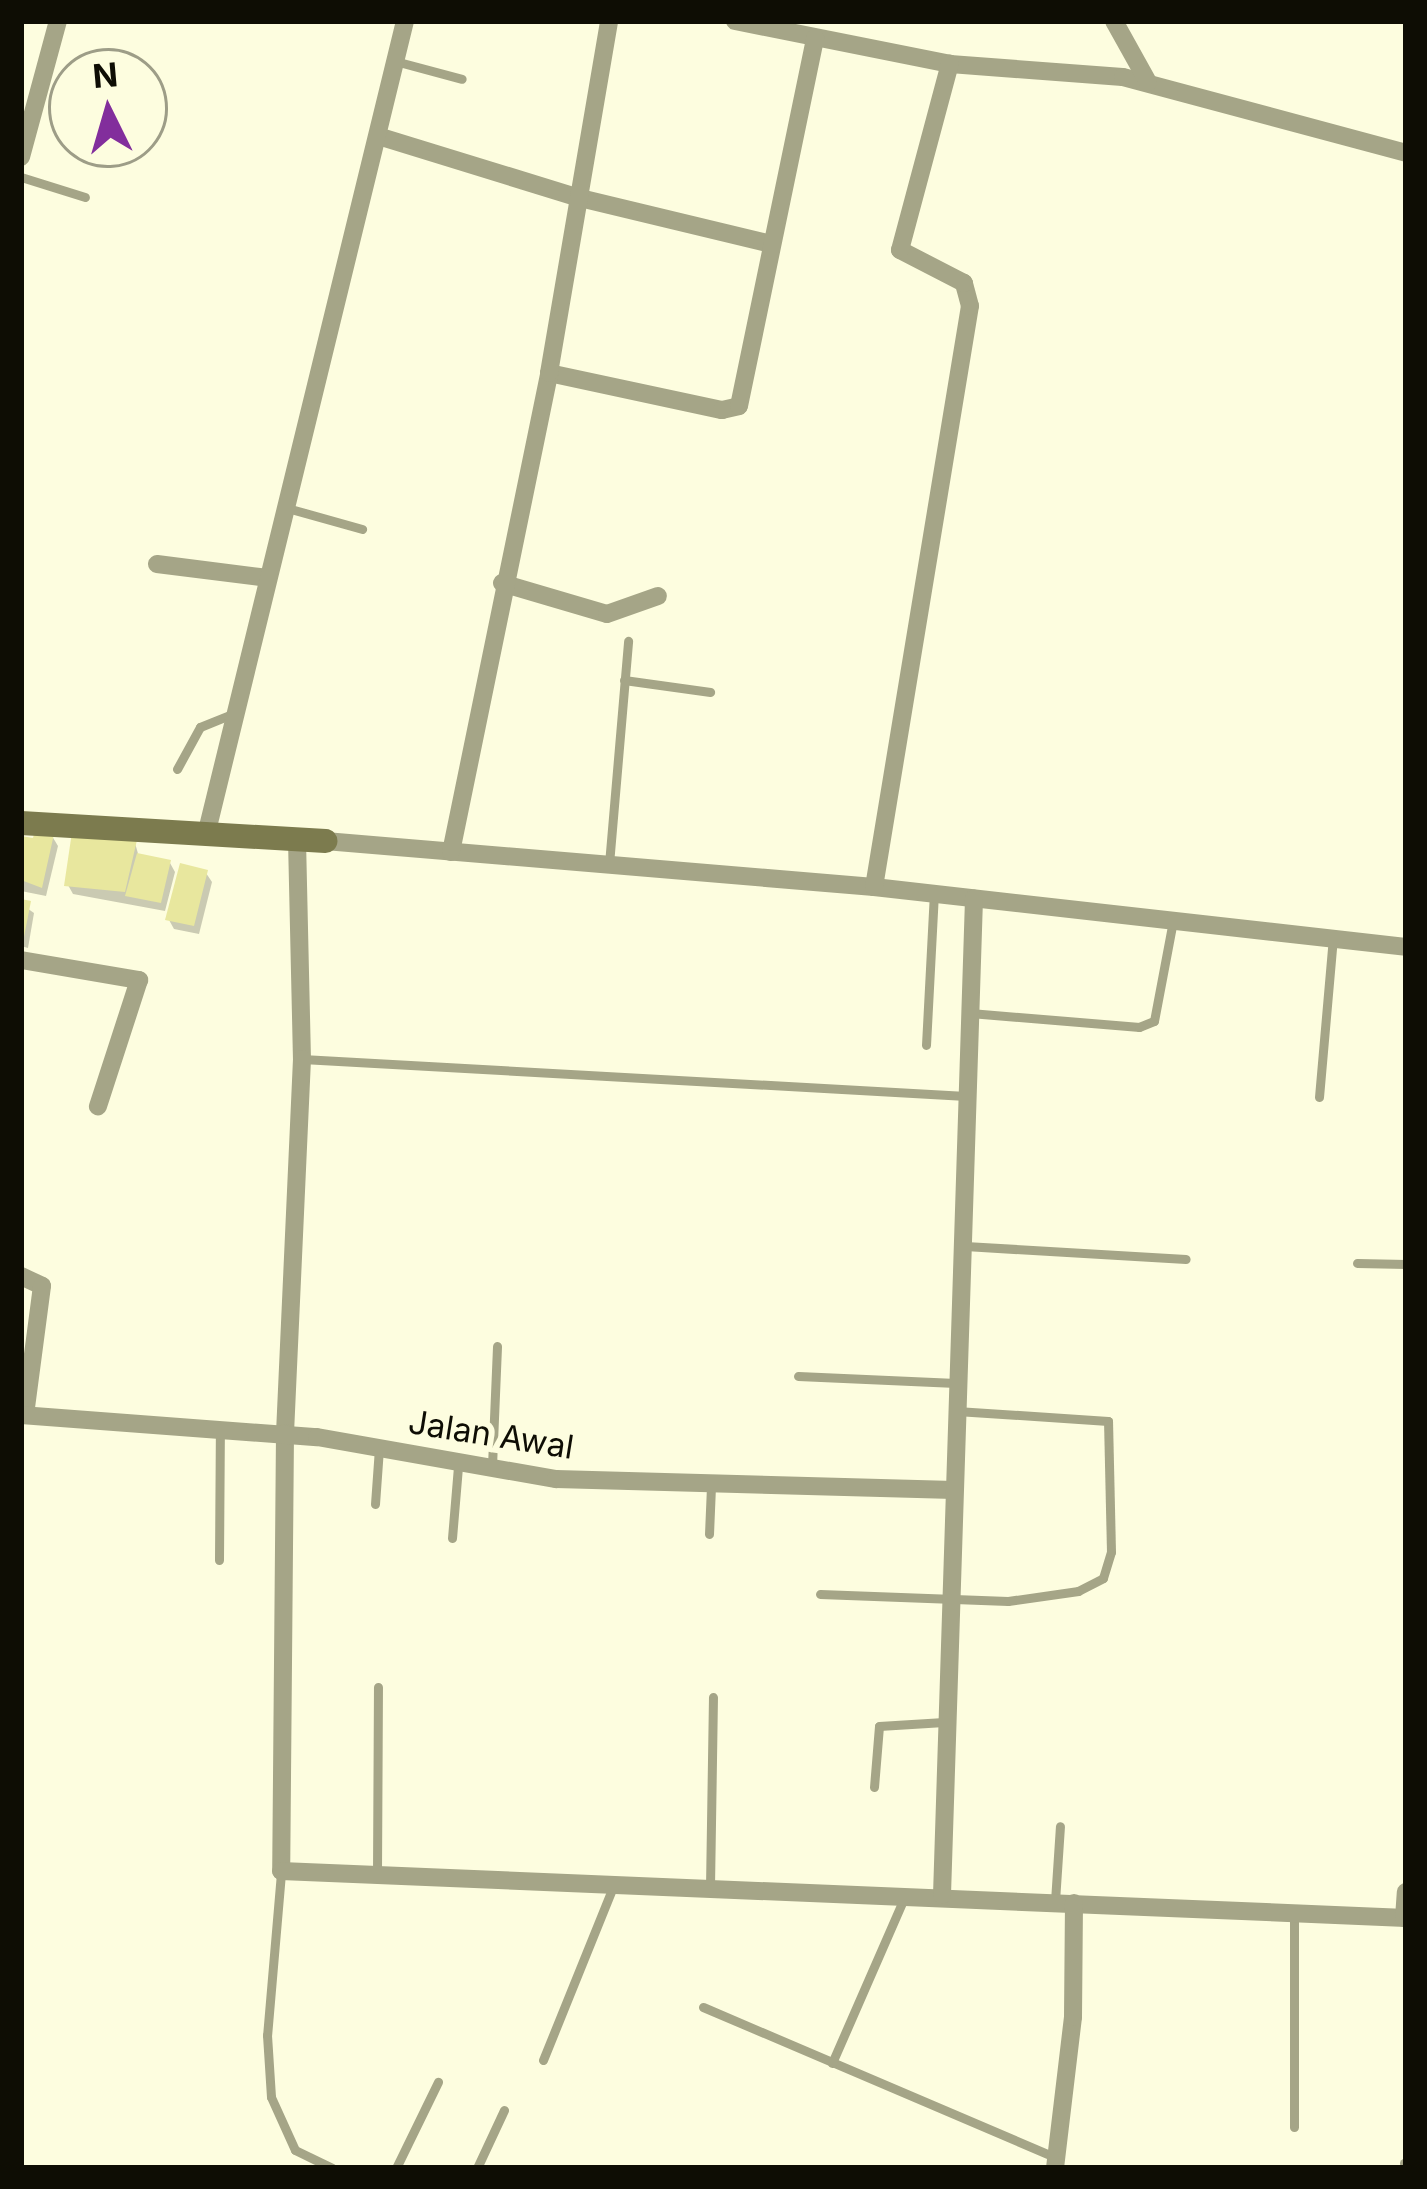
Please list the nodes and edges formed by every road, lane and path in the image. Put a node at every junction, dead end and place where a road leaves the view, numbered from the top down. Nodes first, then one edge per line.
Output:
1 (58, 21) edge
2 (405, 21) edge
3 (610, 21) edge
4 (735, 21) edge
5 (1114, 21) edge
6 (815, 38) junction
7 (395, 61) junction
8 (950, 64) junction
9 (462, 79) dead end
10 (1148, 82) junction
11 (378, 136) junction
12 (1406, 153) edge
13 (21, 157) edge
14 (21, 177) edge
15 (85, 197) dead end
16 (580, 199) junction
17 (771, 244) junction
18 (549, 373) junction
19 (286, 508) junction
20 (362, 529) dead end
21 (157, 564) dead end
22 (268, 578) junction
23 (502, 583) junction
24 (658, 596) dead end
25 (628, 641) dead end
26 (624, 680) junction
27 (710, 692) dead end
28 (232, 714) junction
29 (178, 769) dead end
30 (207, 820) junction
31 (21, 824) edge
32 (312, 841) junction
33 (451, 852) junction
34 (609, 864) junction
35 (874, 887) junction
36 (934, 893) junction
37 (974, 899) junction
38 (1173, 920) junction
39 (1333, 938) junction
40 (1406, 947) edge
41 (21, 960) edge
42 (970, 1013) junction
43 (926, 1045) dead end
44 (306, 1059) junction
45 (966, 1096) junction
46 (1319, 1097) dead end
47 (98, 1106) dead end
48 (960, 1246) junction
49 (1186, 1258) dead end
50 (1357, 1262) dead end
51 (1406, 1264) edge
52 (21, 1276) edge
53 (497, 1346) dead end
54 (798, 1376) dead end
55 (956, 1382) junction
56 (956, 1411) junction
57 (23, 1415) edge
58 (220, 1429) junction
59 (285, 1433) junction
60 (379, 1448) junction
61 (458, 1467) junction
62 (492, 1472) junction
63 (711, 1486) junction
64 (954, 1490) junction
65 (375, 1504) dead end
66 (709, 1534) dead end
67 (452, 1538) dead end
68 (219, 1560) dead end
69 (820, 1594) dead end
70 (951, 1600) junction
71 (378, 1687) dead end
72 (713, 1697) dead end
73 (944, 1722) junction
74 (874, 1787) dead end
75 (1060, 1826) dead end
76 (281, 1871) junction
77 (377, 1873) junction
78 (613, 1887) junction
79 (710, 1887) junction
80 (1406, 1892) edge
81 (906, 1894) junction
82 (942, 1894) junction
83 (1064, 1902) junction
84 (1294, 1912) junction
85 (1405, 1918) edge
86 (703, 2007) dead end
87 (543, 2060) dead end
88 (832, 2063) junction
89 (438, 2082) dead end
90 (503, 2110) dead end
91 (1294, 2127) dead end
92 (1056, 2163) edge
93 (332, 2168) edge
94 (396, 2168) edge
95 (477, 2168) edge

1 - 13 street
2 - 7 street
3 - 16 street
4 - 6 street
5 - 10 street
6 - 8 street
6 - 17 street
7 - 9 lane
7 - 11 street
8 - 10 street
8 - 35 street
10 - 12 street
11 - 16 street
11 - 19 street
14 - 15 lane
16 - 17 street
16 - 18 street
17 - 18 street
18 - 23 street
19 - 20 lane
19 - 22 street
21 - 22 street
22 - 28 street
23 - 24 street
23 - 33 street
25 - 26 lane
26 - 27 lane
26 - 34 lane
28 - 29 lane
28 - 30 street
30 - 31 street
30 - 32 street
32 - 33 street
32 - 44 street
33 - 34 street
34 - 35 street
35 - 36 street
36 - 37 street
36 - 43 lane
37 - 38 street
37 - 42 street
38 - 39 street
38 - 42 lane
39 - 40 street
39 - 46 lane
41 - 47 street
42 - 45 street
44 - 45 lane
44 - 59 street
45 - 48 street
48 - 49 lane
48 - 55 street
50 - 51 lane
52 - 57 street
53 - 62 lane
54 - 55 lane
55 - 56 street
56 - 64 street
56 - 70 lane
57 - 58 street, Jalan Awal
58 - 59 street, Jalan Awal
58 - 68 lane
59 - 60 street, Jalan Awal
59 - 76 street
60 - 61 street, Jalan Awal
60 - 65 lane
61 - 62 street, Jalan Awal
61 - 67 lane
62 - 63 street, Jalan Awal
63 - 64 street, Jalan Awal
63 - 66 lane
64 - 70 street
69 - 70 lane
70 - 73 street
71 - 77 lane
72 - 79 lane
73 - 74 lane
73 - 82 street
75 - 83 lane
76 - 77 street
76 - 93 lane
77 - 78 street
78 - 79 street
78 - 87 lane
79 - 81 street
80 - 85 street
81 - 82 street
81 - 88 lane
82 - 83 street
83 - 84 street
83 - 92 street
84 - 85 street
84 - 91 lane
86 - 88 lane
88 - 92 lane
89 - 94 lane
90 - 95 lane

